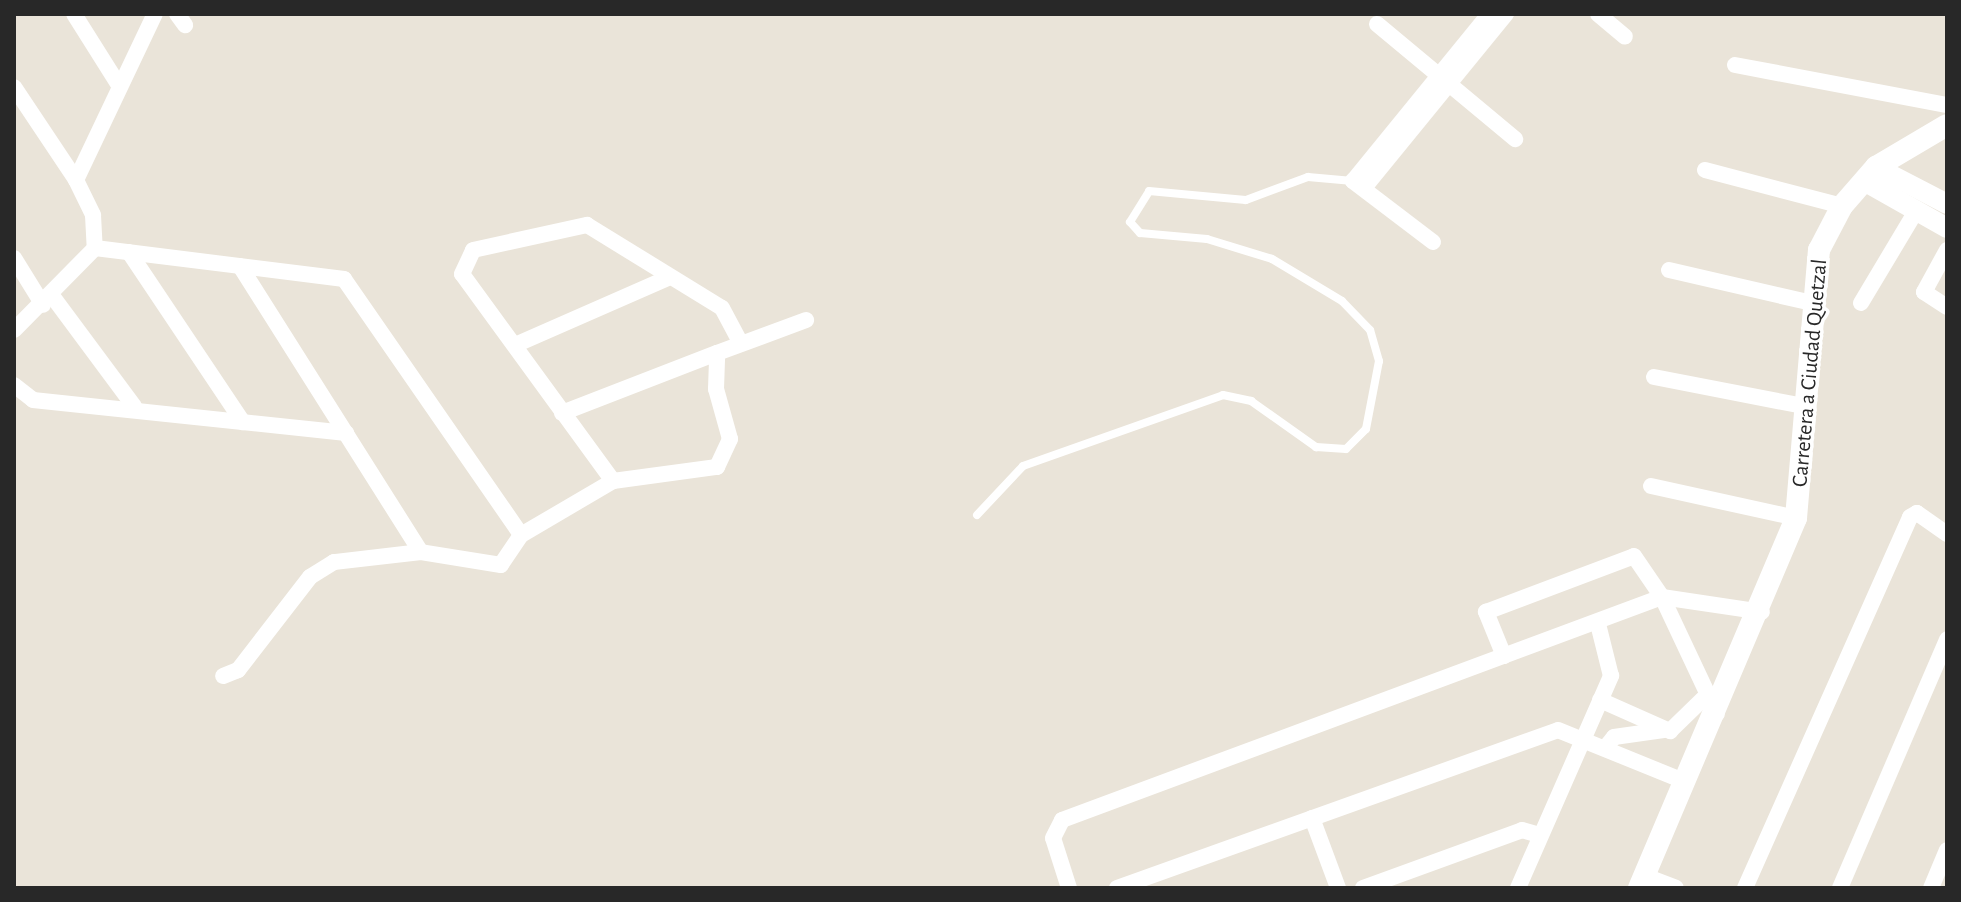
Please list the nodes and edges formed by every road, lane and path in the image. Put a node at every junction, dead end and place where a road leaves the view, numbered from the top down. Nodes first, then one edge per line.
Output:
1 (74, 14) edge
2 (155, 14) edge
3 (1489, 14) edge
4 (1506, 14) edge
5 (1598, 14) edge
6 (1377, 24) dead end
7 (1625, 37) dead end
8 (1735, 65) dead end
9 (1444, 80) junction
10 (14, 87) edge
11 (120, 87) junction
12 (1947, 105) edge
13 (1944, 128) edge
14 (1515, 139) dead end
15 (1705, 170) dead end
16 (1870, 174) junction
17 (76, 180) junction
18 (1358, 184) junction
19 (1947, 204) edge
20 (1842, 206) junction
21 (1916, 211) junction
22 (1947, 228) edge
23 (1433, 242) dead end
24 (95, 248) junction
25 (1947, 250) edge
26 (129, 252) junction
27 (14, 258) edge
28 (240, 266) junction
29 (1669, 270) dead end
30 (670, 277) junction
31 (48, 301) junction
32 (1812, 303) junction
33 (1861, 303) dead end
34 (1947, 307) edge
35 (806, 320) dead end
36 (14, 330) edge
37 (739, 340) junction
38 (515, 345) junction
39 (717, 353) junction
40 (1654, 377) dead end
41 (14, 385) edge
42 (134, 406) junction
43 (1808, 407) junction
44 (562, 413) junction
45 (243, 422) junction
46 (346, 433) junction
47 (613, 481) junction
48 (1651, 486) dead end
49 (977, 515) dead end
50 (1796, 518) junction
51 (1947, 534) edge
52 (521, 535) junction
53 (421, 552) junction
54 (1662, 597) junction
55 (1762, 612) junction
56 (1598, 624) junction
57 (1947, 639) edge
58 (1504, 656) junction
59 (223, 676) dead end
60 (1600, 700) junction
61 (1712, 704) junction
62 (1664, 730) junction
63 (1583, 737) junction
64 (1606, 747) junction
65 (1686, 782) junction
66 (1312, 818) junction
67 (1540, 835) junction
68 (1947, 850) edge
69 (1641, 885) edge
70 (1069, 888) edge
71 (1117, 888) edge
72 (1338, 888) edge
73 (1363, 888) edge
74 (1518, 888) edge
75 (1676, 888) edge
76 (1745, 888) edge
77 (1840, 888) edge
78 (1931, 888) edge

1 - 11 street
2 - 11 street
3 - 9 street
4 - 9 street
5 - 7 street
6 - 9 street
8 - 12 street
9 - 14 street
9 - 18 street
10 - 17 street
11 - 17 street
13 - 16 main road, Carretera a Ciudad Quetzal
15 - 20 street
16 - 19 street
16 - 20 main road, Carretera a Ciudad Quetzal
16 - 21 street
17 - 24 street
18 - 23 street
18 - 49 lane
20 - 32 main road, Carretera a Ciudad Quetzal
21 - 22 street
21 - 33 street
24 - 26 street
24 - 31 street
25 - 34 street
26 - 28 street
26 - 45 street
27 - 31 street
28 - 46 street
28 - 52 street
29 - 32 street
30 - 37 street
30 - 38 street
30 - 38 street
31 - 36 street
31 - 42 street
32 - 43 main road, Carretera a Ciudad Quetzal
35 - 37 street
37 - 39 street
38 - 44 street
39 - 44 street
39 - 47 street
40 - 43 street
41 - 42 street
42 - 45 street
43 - 50 main road, Carretera a Ciudad Quetzal
44 - 47 street
45 - 46 street
46 - 53 street
47 - 52 street
48 - 50 street
50 - 55 main road, Carretera a Ciudad Quetzal
51 - 76 street
52 - 53 street
53 - 59 street
54 - 55 street
54 - 56 street
54 - 58 street
54 - 61 street
55 - 61 main road, Carretera a Ciudad Quetzal
56 - 58 street
56 - 60 street
57 - 77 street
58 - 70 street
60 - 62 street
60 - 63 street
61 - 62 street
61 - 65 main road, Carretera a Ciudad Quetzal
62 - 64 street
63 - 64 street
63 - 66 street
63 - 67 street
64 - 65 street
65 - 69 main road, Carretera a Ciudad Quetzal
66 - 71 street
66 - 72 street
67 - 73 street
67 - 74 street
68 - 78 street
69 - 75 street

